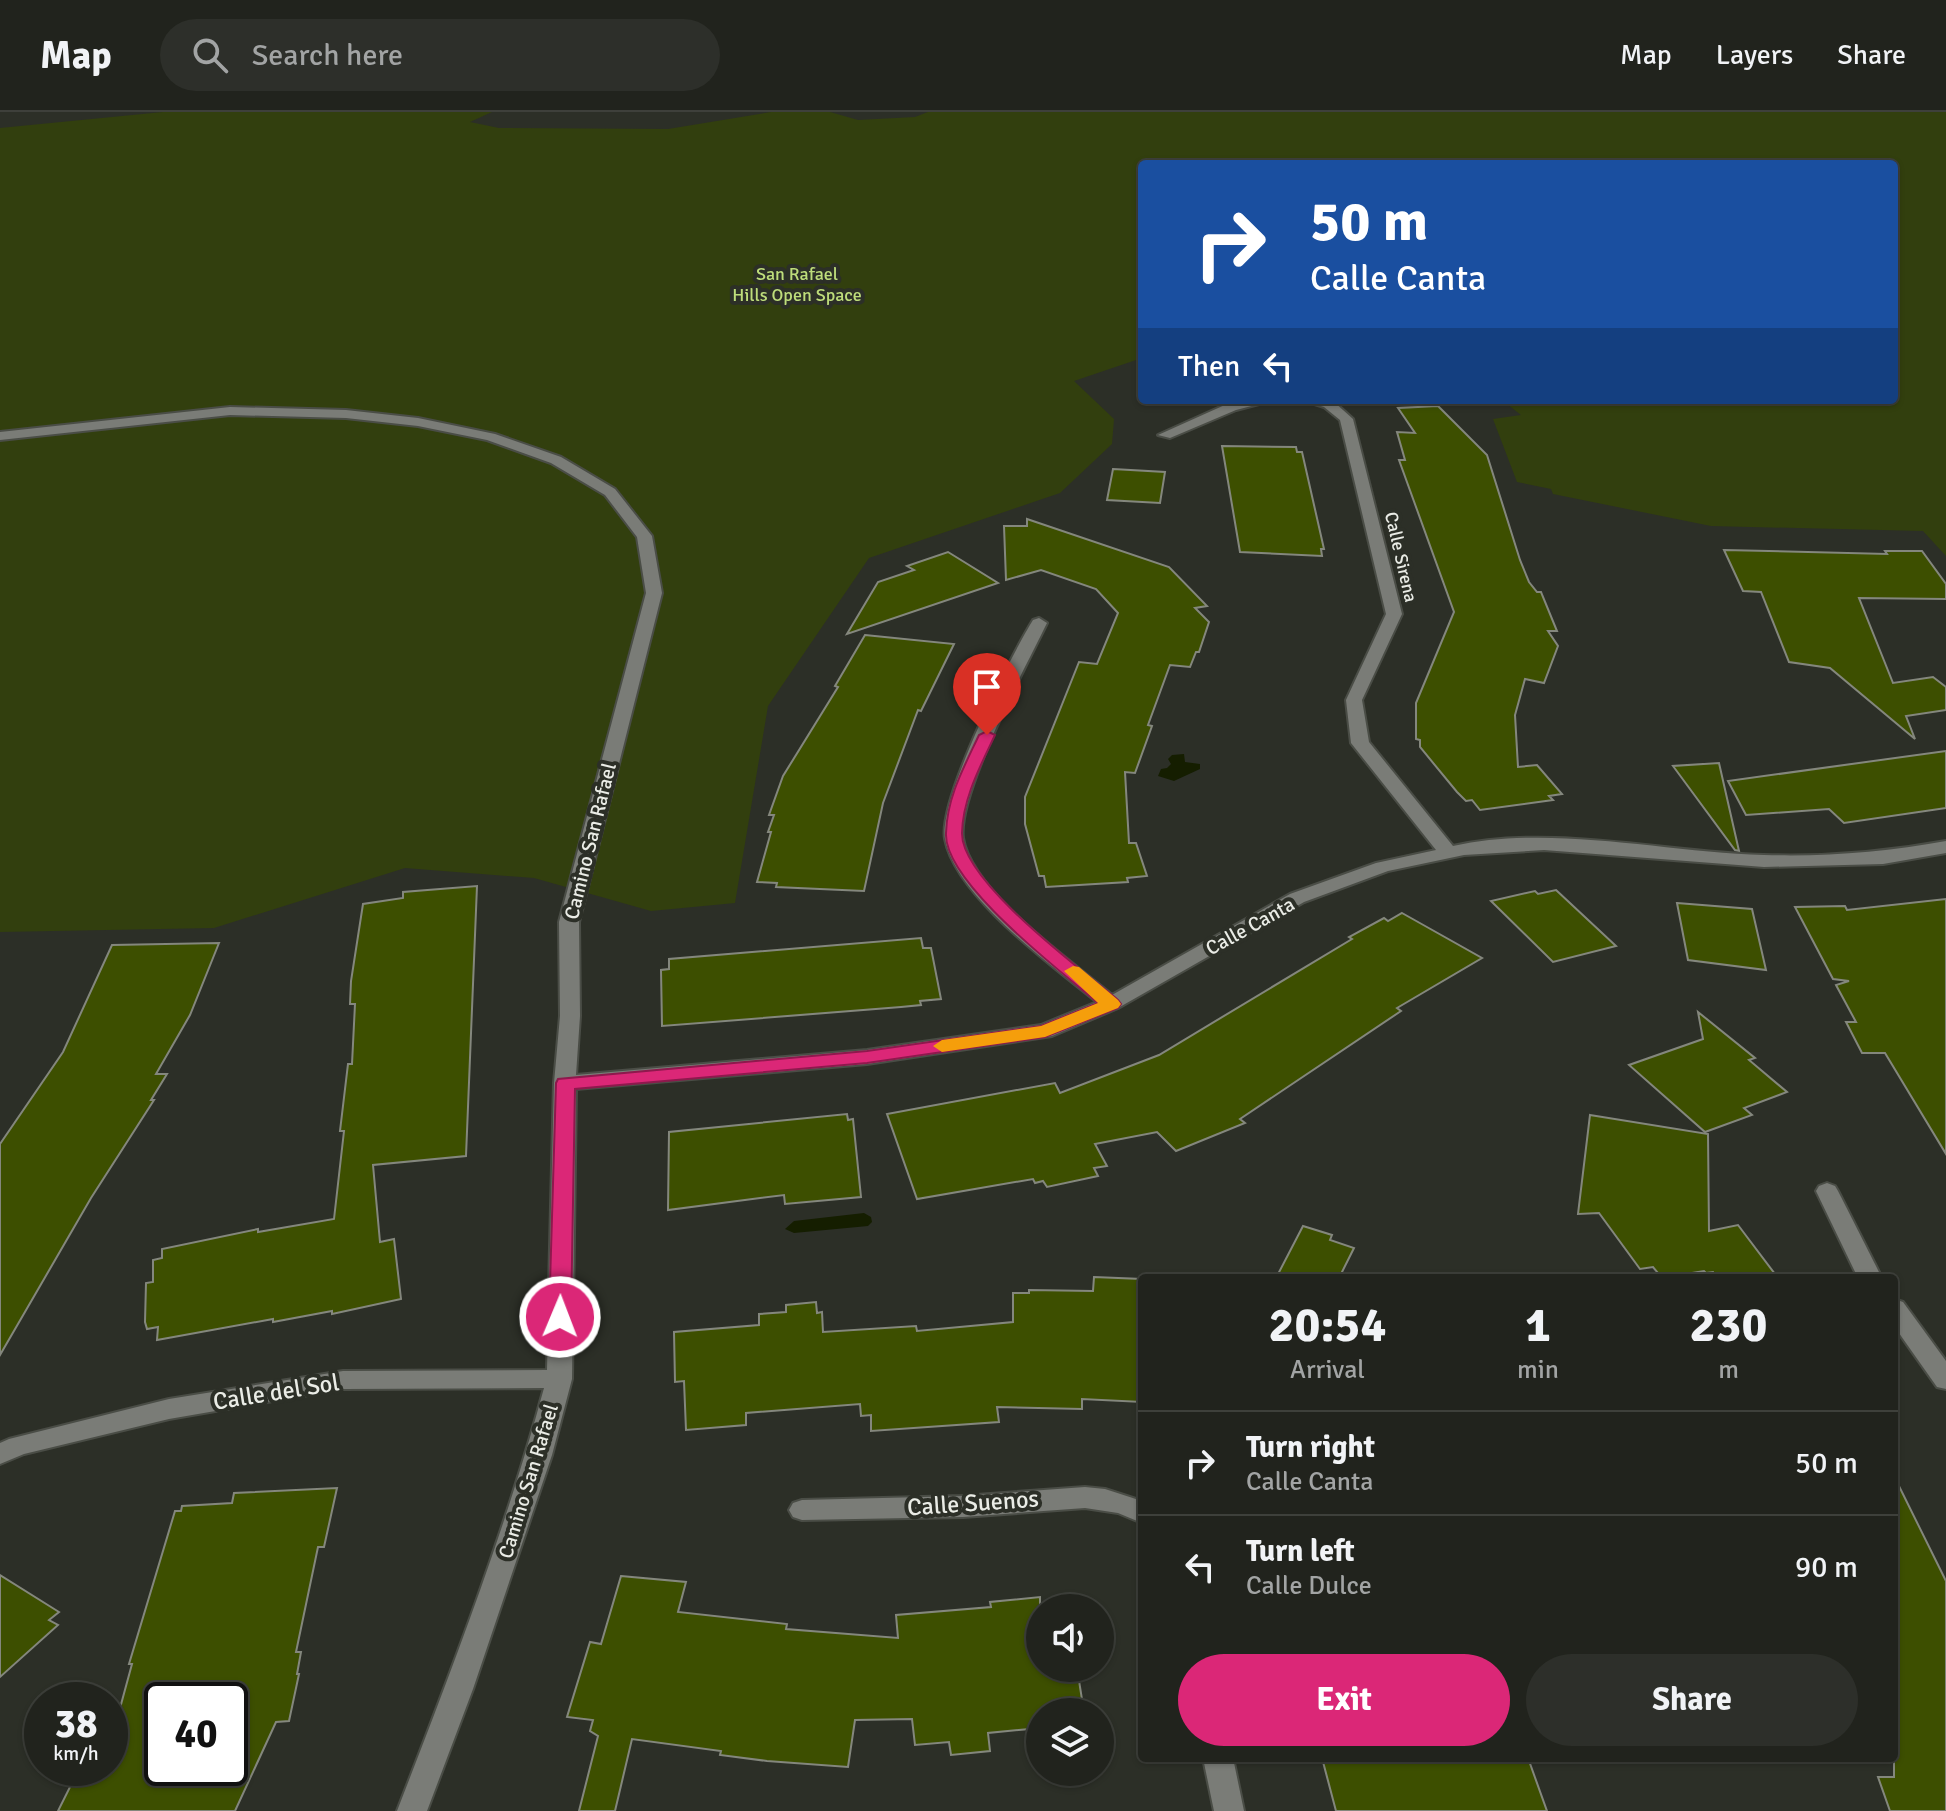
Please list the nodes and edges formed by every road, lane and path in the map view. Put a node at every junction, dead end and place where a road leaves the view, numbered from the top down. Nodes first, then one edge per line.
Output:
1 (1247, 404) edge
2 (1328, 404) edge
3 (1165, 435) dead end
4 (0, 436) edge
5 (1039, 623) dead end
6 (1946, 847) edge
7 (1448, 852) junction
8 (1111, 1004) junction
9 (565, 1083) junction
10 (1827, 1191) dead end
11 (1868, 1274) edge
12 (1898, 1314) edge
13 (559, 1379) junction
14 (1946, 1380) edge
15 (0, 1454) edge
16 (802, 1510) dead end
17 (1138, 1510) edge
18 (1219, 1762) edge
19 (412, 1811) edge
20 (1229, 1811) edge

1 - 3 street
2 - 7 street, Calle Sirena
4 - 9 street, Camino San Rafael
5 - 8 street
6 - 7 street, Calle Canta
7 - 8 street, Calle Canta
8 - 9 street, Calle Canta
9 - 13 street, Camino San Rafael
10 - 11 street
12 - 14 street
13 - 15 street, Calle del Sol
13 - 19 street, Camino San Rafael
16 - 17 street, Calle Suenos
18 - 20 street

